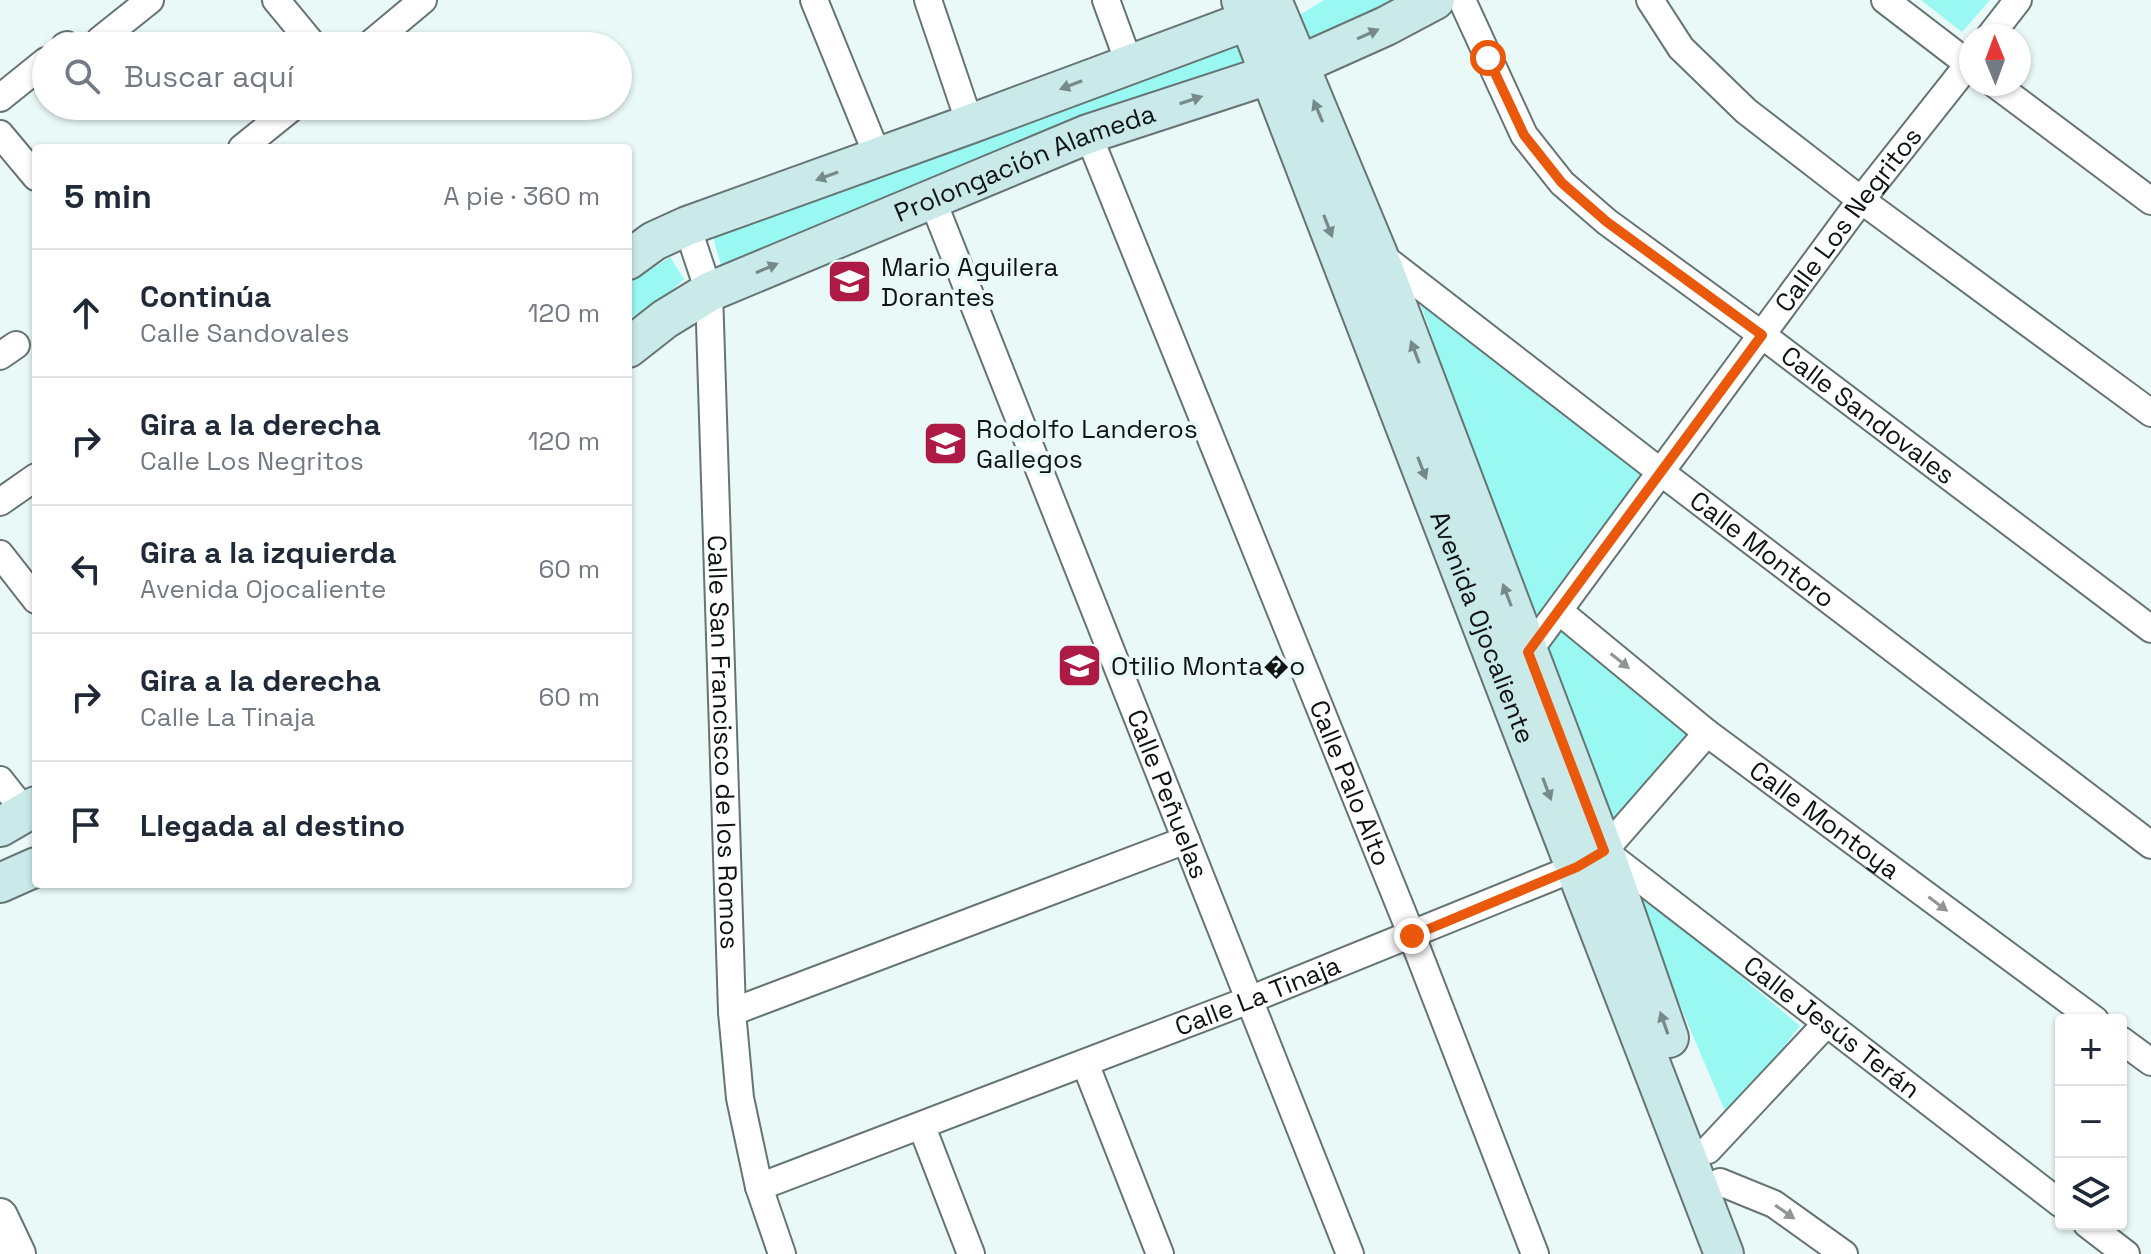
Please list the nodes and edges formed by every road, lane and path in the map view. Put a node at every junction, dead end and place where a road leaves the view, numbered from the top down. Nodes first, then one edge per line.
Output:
1 (150, 0) edge
2 (276, 0) edge
3 (423, 0) edge
4 (814, 0) edge
5 (929, 0) edge
6 (1106, 0) edge
7 (1435, 0) edge
8 (1462, 0) edge
9 (1650, 0) edge
10 (1885, 0) edge
11 (2018, 0) edge
12 (1266, 6) edge
13 (1999, 24) edge
14 (110, 32) edge
15 (302, 32) edge
16 (385, 32) edge
17 (1959, 56) edge
18 (1129, 63) junction
19 (1284, 70) junction
20 (32, 72) edge
21 (1959, 78) edge
22 (2011, 96) edge
23 (0, 98) edge
24 (277, 120) edge
25 (970, 124) junction
26 (0, 134) edge
27 (1088, 134) junction
28 (247, 144) edge
29 (878, 157) junction
30 (32, 172) edge
31 (932, 199) junction
32 (1861, 200) junction
33 (2151, 201) edge
34 (687, 226) junction
35 (1377, 252) junction
36 (632, 257) edge
37 (709, 292) junction
38 (1762, 335) junction
39 (632, 345) edge
40 (2151, 413) edge
41 (1662, 473) junction
42 (32, 480) edge
43 (0, 502) edge
44 (2, 562) edge
45 (32, 596) edge
46 (1559, 611) junction
47 (2151, 629) edge
48 (1528, 652) junction
49 (1707, 733) junction
50 (0, 780) edge
51 (21, 815) edge
52 (1186, 840) junction
53 (2151, 845) edge
54 (1590, 859) junction
55 (32, 869) edge
56 (0, 883) edge
57 (1412, 936) junction
58 (1249, 1000) junction
59 (732, 1012) junction
60 (2087, 1014) edge
61 (1826, 1024) junction
62 (2127, 1044) edge
63 (2151, 1062) edge
64 (1085, 1063) junction
65 (922, 1127) junction
66 (1714, 1166) junction
67 (759, 1187) junction
68 (2055, 1199) edge
69 (0, 1216) edge
70 (2095, 1230) edge
71 (18, 1254) edge
72 (782, 1254) edge
73 (971, 1254) edge
74 (1160, 1254) edge
75 (1350, 1254) edge
76 (1535, 1254) edge
77 (1724, 1254) edge
78 (1749, 1254) edge
79 (1844, 1254) edge
80 (2126, 1254) edge

1 - 14 street
2 - 15 street
3 - 16 street
4 - 29 street
5 - 25 street
6 - 18 street
19 -> 7 main road, Prolongación Alameda
8 - 38 street, Calle Sandovales
9 - 32 street
10 - 17 street
11 - 13 street
12 - 18 main road
12 - 19 main road, Avenida Ojocaliente
18 -> 25 main road
27 -> 19 main road, Prolongación Alameda
35 -> 19 main road, Avenida Ojocaliente
19 -> 54 main road, Avenida Ojocaliente
20 - 23 street
21 - 32 street, Calle Los Negritos
22 - 33 street
24 - 28 street
25 - 29 main road
26 - 30 street
27 - 31 main road, Prolongación Alameda
27 - 57 street, Calle Palo Alto
29 -> 34 main road
37 -> 31 main road, Prolongación Alameda
31 - 52 street, Calle Peñuelas
32 - 38 street, Calle Los Negritos
32 - 40 street
34 - 36 main road
34 - 37 street, Calle San Francisco de los Romos
35 - 41 street, Calle Montoro
48 -> 35 main road, Avenida Ojocaliente
37 - 39 main road, Prolongación Alameda
37 - 59 street, Calle San Francisco de los Romos
38 - 41 street, Calle Los Negritos
38 - 47 street, Calle Sandovales
41 - 46 street, Calle Los Negritos
41 - 53 street, Calle Montoro
42 - 43 street
44 - 45 street
46 - 48 street, Calle Los Negritos
46 -> 49 street, Calle Montoya
48 - 54 main road, Avenida Ojocaliente
49 - 54 street, Calle La Tinaja
49 -> 60 street, Calle Montoya
50 - 51 street
52 - 58 street, Calle Peñuelas
52 - 59 street
54 - 57 street, Calle La Tinaja
54 - 61 street, Calle Jesús Terán
66 -> 54 main road, Avenida Ojocaliente
54 - 77 main road, Avenida Ojocaliente
55 - 56 main road
57 - 58 street, Calle La Tinaja
57 - 76 street, Calle Palo Alto
58 - 64 street, Calle La Tinaja
58 - 75 street, Calle Peñuelas
59 - 67 street, Calle San Francisco de los Romos
61 - 66 street
61 - 68 street, Calle Jesús Terán
62 - 63 street
64 - 65 street, Calle La Tinaja
64 - 74 street
65 - 67 street, Calle La Tinaja
65 - 73 street
66 - 78 main road, Avenida Ojocaliente
66 -> 79 street
67 - 72 street, Calle San Francisco de los Romos
69 - 71 street
70 - 80 street

